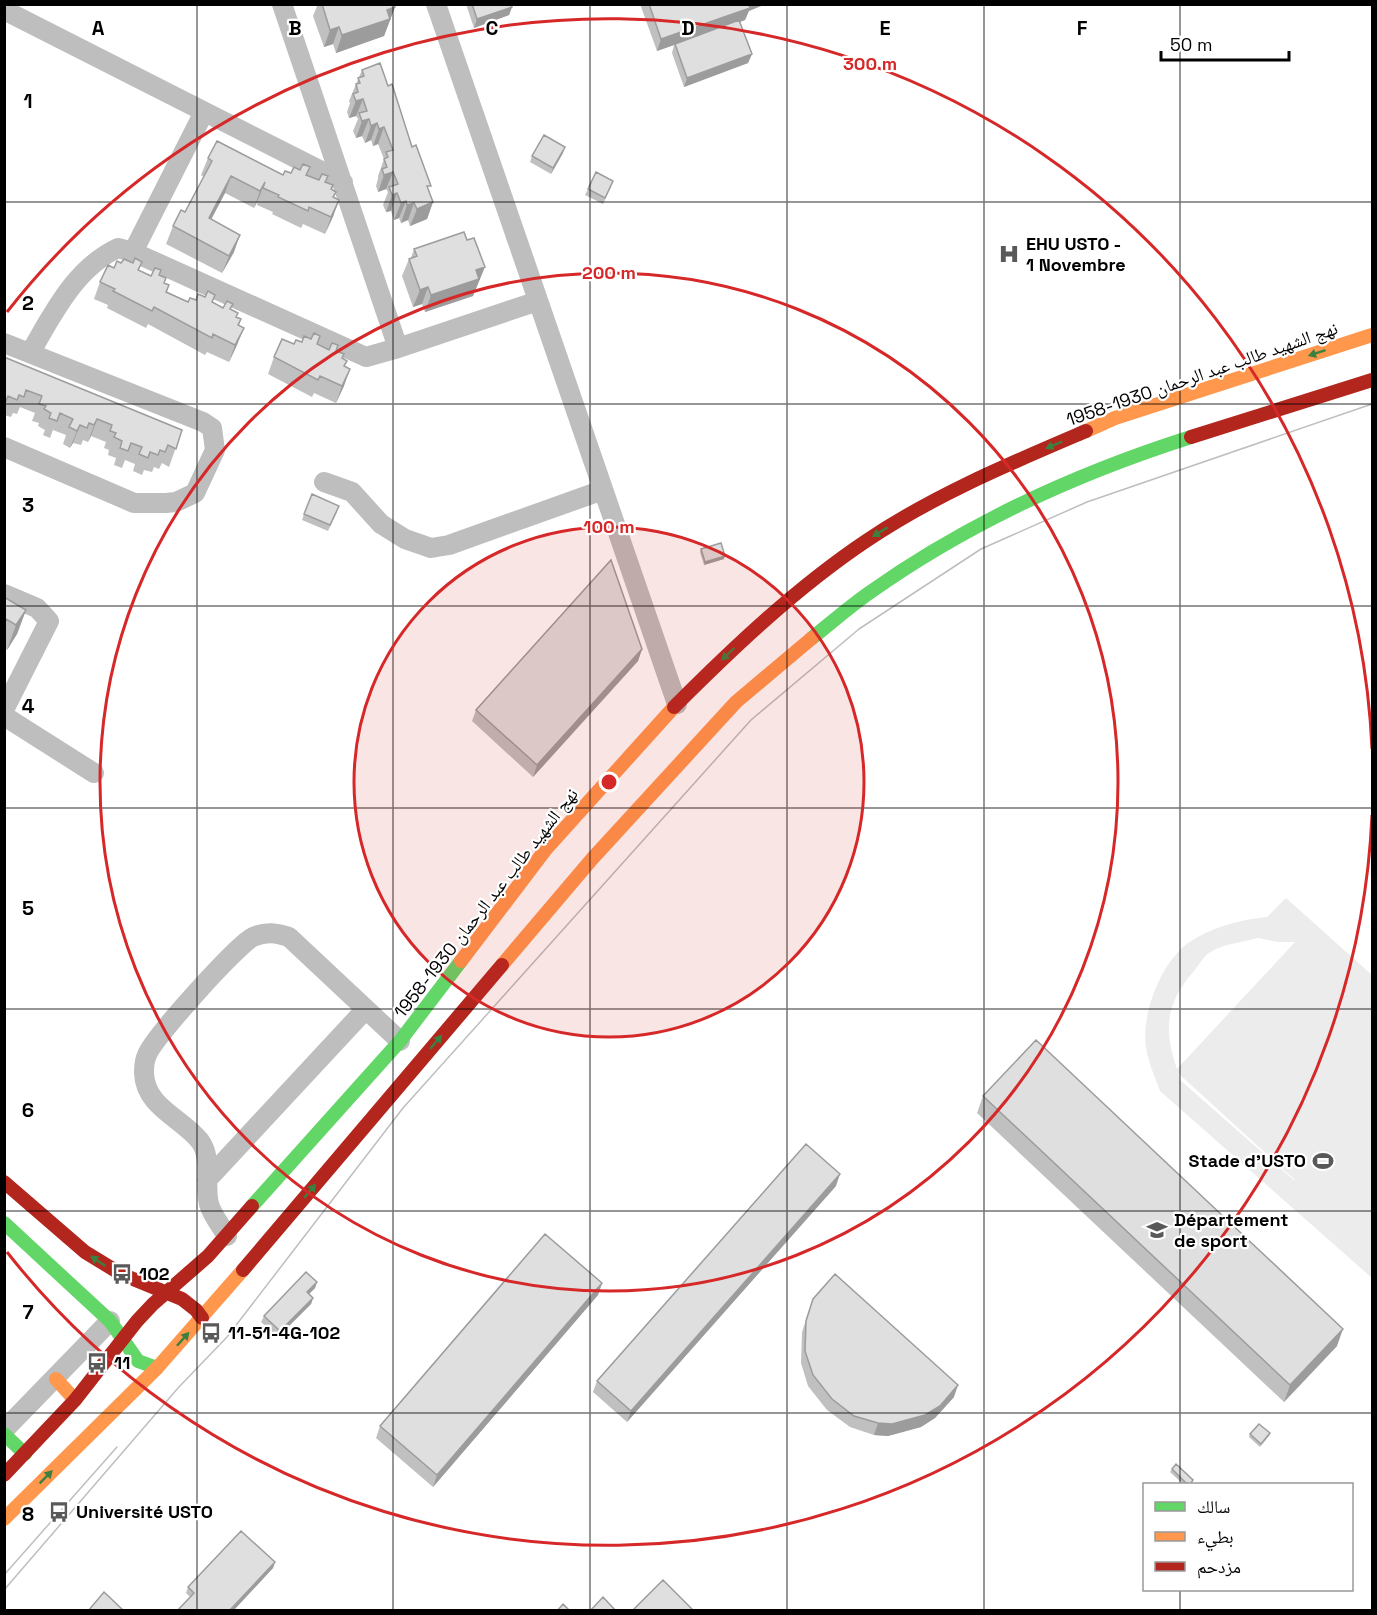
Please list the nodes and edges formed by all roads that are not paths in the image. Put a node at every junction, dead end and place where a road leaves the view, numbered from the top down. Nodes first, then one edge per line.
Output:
1 (282, 4) edge
2 (436, 4) edge
3 (4, 10) edge
4 (204, 112) junction
5 (343, 182) junction
6 (133, 252) junction
7 (538, 301) junction
8 (1372, 335) edge
9 (4, 343) edge
10 (398, 348) junction
11 (30, 353) junction
12 (1372, 380) edge
13 (5, 448) edge
14 (324, 482) dead end
15 (603, 490) junction
16 (4, 594) edge
17 (676, 704) junction
18 (4, 710) edge
19 (4, 716) edge
20 (94, 773) dead end
21 (365, 1010) junction
22 (400, 1041) junction
23 (207, 1180) junction
24 (4, 1182) edge
25 (4, 1223) edge
26 (227, 1236) junction
27 (63, 1255) junction
28 (167, 1293) junction
29 (202, 1318) junction
30 (110, 1321) junction
31 (123, 1339) junction
32 (157, 1368) junction
33 (56, 1379) junction
34 (75, 1400) junction
35 (4, 1432) edge
36 (25, 1454) junction
37 (4, 1475) edge
38 (4, 1519) edge

1 - 5 street
2 - 7 street
3 - 4 street
4 - 5 street
4 - 6 street
5 - 10 street
6 - 10 street
6 - 11 street
7 - 10 street
7 - 15 street
8 -> 17 main road, نهج الشهيد طالب عبد الرحمان 1930-1958
9 - 11 street
11 - 13 street
29 -> 12 main road
14 - 15 street
15 - 17 street
16 - 18 street
17 - 22 main road, نهج الشهيد طالب عبد الرحمان 1930-1958
19 - 20 street
21 - 22 street
21 - 23 street
21 - 23 street
22 - 26 main road, نهج الشهيد طالب عبد الرحمان 1930-1958
23 - 26 street
24 - 27 main road
25 - 27 main road
26 - 28 main road, نهج الشهيد طالب عبد الرحمان 1930-1958
28 -> 27 main road
27 - 30 main road
28 - 29 main road
28 - 31 main road, نهج الشهيد طالب عبد الرحمان 1930-1958
32 -> 29 main road
30 - 31 main road
30 - 33 street
31 - 32 main road
31 - 34 main road, نهج الشهيد طالب عبد الرحمان 1930-1958
38 -> 32 main road
33 - 34 main road
33 - 35 street
34 - 36 main road, نهج الشهيد طالب عبد الرحمان 1930-1958
35 - 36 main road
36 - 37 main road, نهج الشهيد طالب عبد الرحمان 1930-1958

